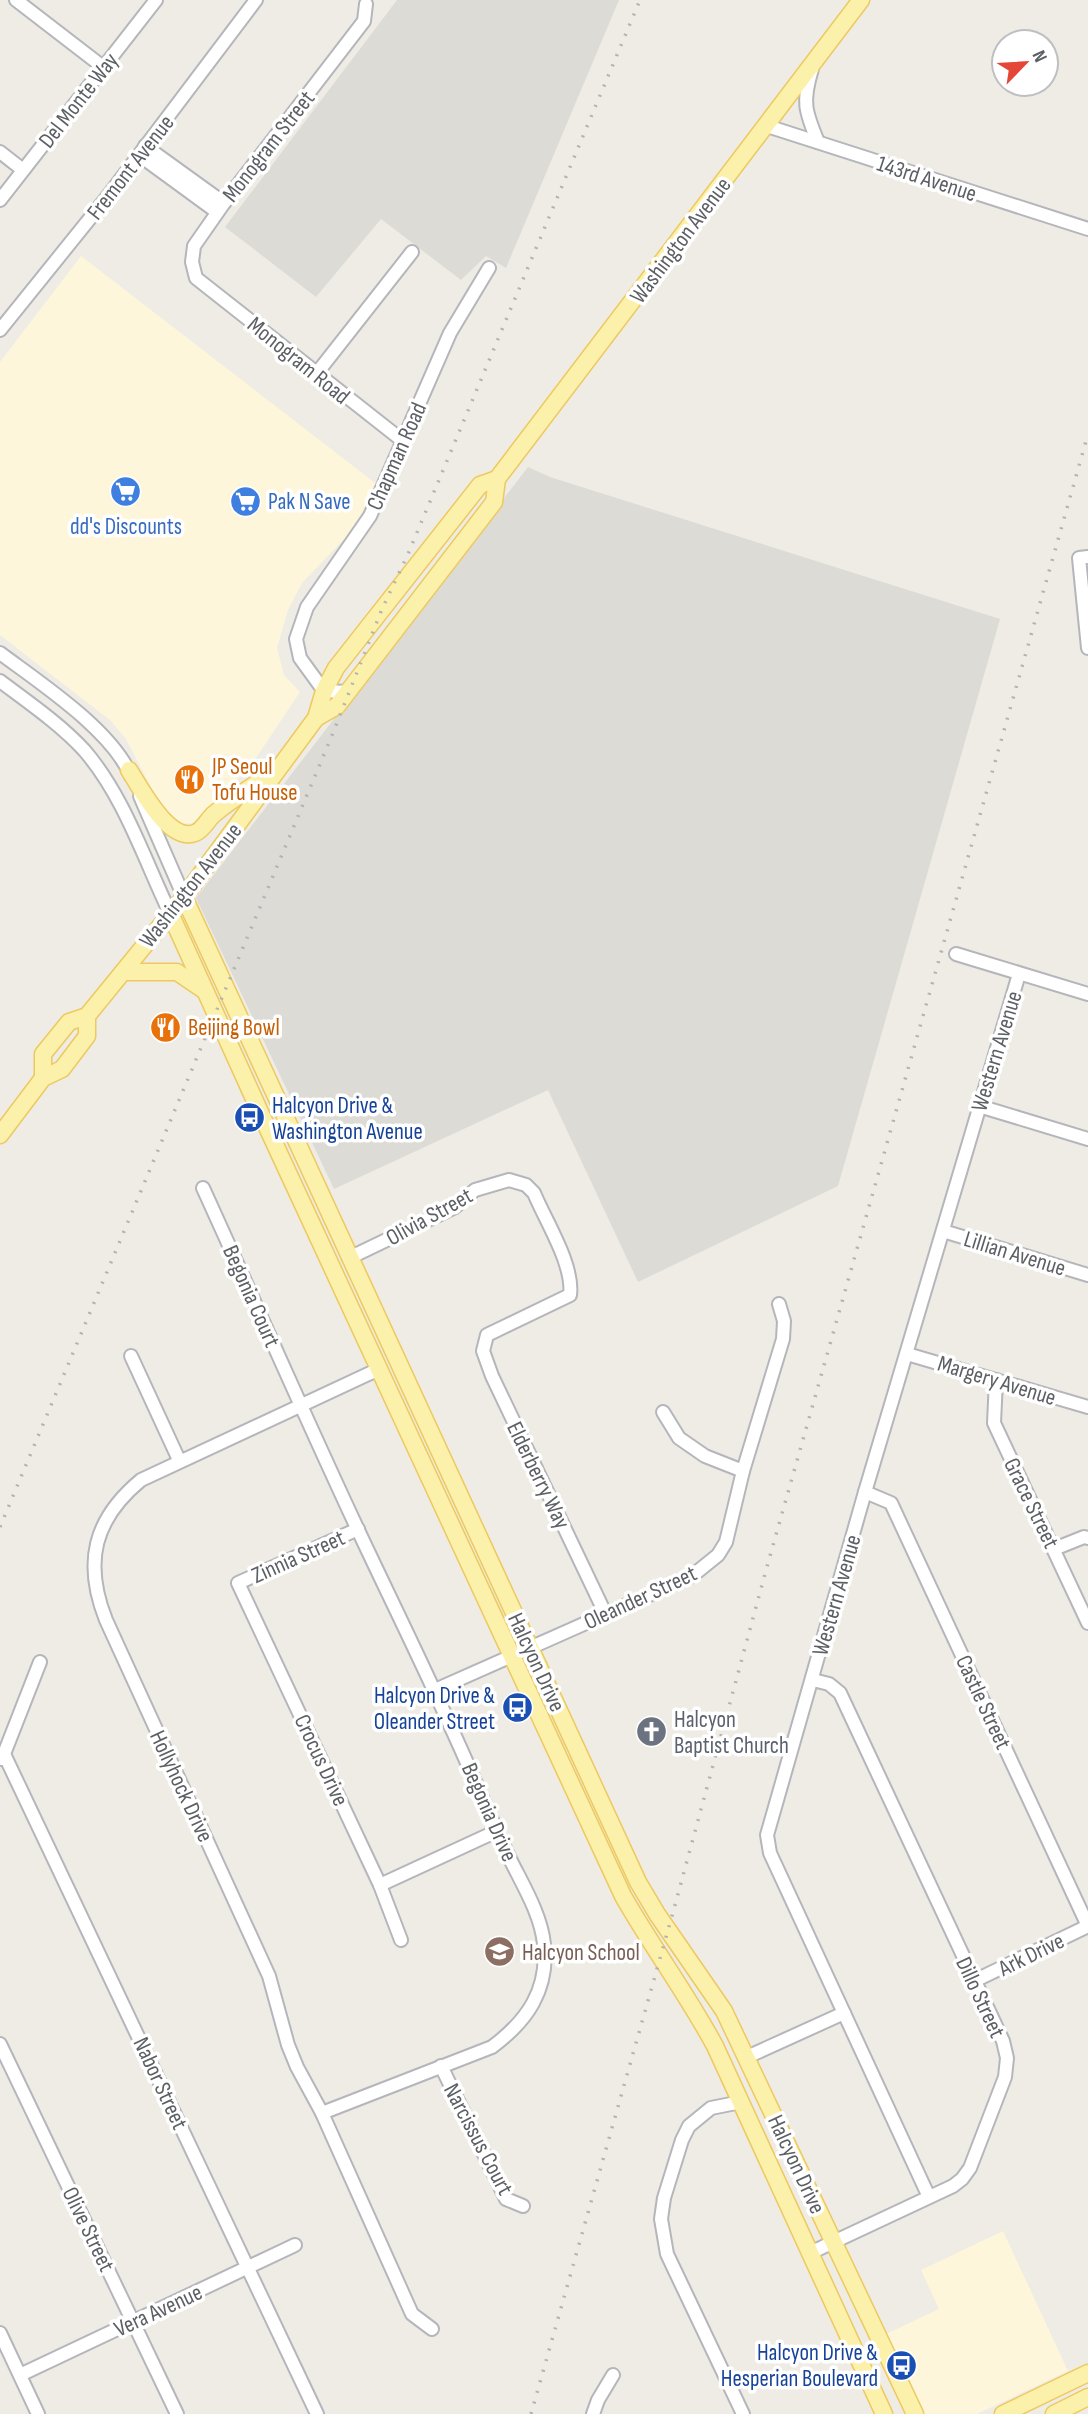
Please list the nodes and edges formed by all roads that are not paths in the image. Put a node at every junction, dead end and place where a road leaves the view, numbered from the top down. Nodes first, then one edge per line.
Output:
1 (16, 0) edge
2 (156, 0) edge
3 (256, 0) edge
4 (861, 0) edge
5 (366, 4) dead end
6 (815, 61) junction
7 (103, 67) junction
8 (767, 126) junction
9 (818, 142) junction
10 (142, 150) junction
11 (0, 152) edge
12 (23, 170) junction
13 (0, 200) edge
14 (221, 207) junction
15 (1088, 229) edge
16 (412, 252) dead end
17 (489, 268) dead end
18 (196, 278) joint
19 (0, 330) edge
20 (317, 373) junction
21 (403, 440) junction
22 (497, 479) junction
23 (1088, 557) edge
24 (1088, 648) edge
25 (0, 653) edge
26 (2, 685) edge
27 (324, 691) junction
28 (348, 692) junction
29 (316, 718) junction
30 (280, 766) junction
31 (129, 770) junction
32 (184, 897) junction
33 (170, 913) junction
34 (956, 954) dead end
35 (123, 972) junction
36 (1018, 974) junction
37 (205, 992) junction
38 (1088, 994) edge
39 (87, 1016) junction
40 (43, 1078) junction
41 (979, 1106) junction
42 (0, 1135) edge
43 (1088, 1139) edge
44 (203, 1188) dead end
45 (943, 1231) junction
46 (349, 1258) junction
47 (1088, 1275) edge
48 (779, 1304) dead end
49 (487, 1335) joint
50 (907, 1353) junction
51 (131, 1356) dead end
52 (379, 1369) junction
53 (996, 1380) junction
54 (301, 1405) junction
55 (1088, 1407) edge
56 (663, 1412) dead end
57 (179, 1460) junction
58 (743, 1471) junction
59 (865, 1492) junction
60 (358, 1529) junction
61 (1088, 1538) edge
62 (1054, 1549) junction
63 (238, 1583) joint
64 (605, 1613) junction
65 (1088, 1623) edge
66 (530, 1647) junction
67 (512, 1656) junction
68 (40, 1661) dead end
69 (813, 1680) junction
70 (435, 1690) junction
71 (2, 1758) edge
72 (579, 1802) junction
73 (611, 1824) junction
74 (497, 1831) junction
75 (380, 1885) junction
76 (1088, 1926) edge
77 (401, 1940) dead end
78 (974, 1981) junction
79 (844, 2012) junction
80 (0, 2044) edge
81 (747, 2057) junction
82 (441, 2066) junction
83 (741, 2102) junction
84 (322, 2113) junction
85 (929, 2197) junction
86 (523, 2206) dead end
87 (834, 2241) junction
88 (295, 2245) dead end
89 (810, 2253) junction
90 (248, 2267) junction
91 (134, 2321) junction
92 (432, 2329) dead end
93 (0, 2333) edge
94 (1088, 2373) edge
95 (20, 2375) junction
96 (613, 2375) dead end
97 (1088, 2397) edge
98 (38, 2414) edge
99 (177, 2414) edge
100 (317, 2414) edge
101 (593, 2414) edge
102 (743, 2414) edge
103 (884, 2414) edge
104 (915, 2414) edge
105 (1003, 2414) edge
106 (1054, 2414) edge

1 - 7 street
2 - 7 street, Del Monte Way
3 - 10 street, Fremont Avenue
4 - 6 main road, Washington Avenue
5 - 14 street, Monogram Street
6 - 8 main road, Washington Avenue
6 - 9 street
7 - 12 street, Del Monte Way
8 - 9 street, 143rd Avenue
8 - 22 main road, Washington Avenue
9 - 15 street, 143rd Avenue
10 - 14 street
10 - 19 street, Fremont Avenue
11 - 12 street
12 - 13 street, Del Monte Way
14 - 18 street, Monogram Street
16 - 20 street
17 - 21 street, Chapman Road
18 - 20 street, Monogram Road
20 - 21 street, Monogram Road
21 - 27 street, Chapman Road
22 - 27 main road, Washington Avenue
22 - 28 main road, Washington Avenue
23 - 24 street
25 - 31 street
26 - 33 street
27 - 28 street
27 - 29 main road, Washington Avenue
28 - 29 main road, Washington Avenue
29 - 30 main road, Washington Avenue
30 - 31 main road
30 - 32 main road, Washington Avenue
31 - 32 street
32 - 33 main road, Washington Avenue
32 - 46 main road, Halcyon Drive
33 - 35 main road, Washington Avenue
33 - 37 main road, Halcyon Drive
34 - 36 street
35 - 37 main road
35 - 39 main road, Washington Avenue
36 - 38 street
36 - 41 street, Western Avenue
37 - 52 main road, Halcyon Drive
39 - 40 main road, Washington Avenue
39 - 40 main road, Washington Avenue
40 - 42 main road, Washington Avenue
41 - 43 street
41 - 45 street, Western Avenue
44 - 54 street, Begonia Court
45 - 47 street, Lillian Avenue
45 - 50 street, Western Avenue
46 - 49 street, Olivia Street
46 - 66 main road, Halcyon Drive
48 - 58 street, Oleander Street
49 - 64 street, Elderberry Way
50 - 53 street, Margery Avenue
50 - 59 street, Western Avenue
51 - 57 street
52 - 54 street, Hollyhock Drive
52 - 67 main road, Halcyon Drive
53 - 55 street, Margery Avenue
53 - 62 street, Grace Street
54 - 57 street, Hollyhock Drive
54 - 60 street, Begonia Drive
56 - 58 street
57 - 84 street, Hollyhock Drive
58 - 64 street, Oleander Street
59 - 69 street, Western Avenue
59 - 76 street, Castle Street
60 - 63 street, Zinnia Street
60 - 70 street, Begonia Drive
61 - 62 street
62 - 65 street, Grace Street
63 - 75 street, Crocus Drive
64 - 66 street, Oleander Street
66 - 67 street, Oleander Street
66 - 73 main road, Halcyon Drive
67 - 70 street, Oleander Street
67 - 72 main road, Halcyon Drive
68 - 71 street
69 - 78 street, Dillo Street
69 - 79 street, Western Avenue
70 - 74 street, Begonia Drive
71 - 90 street, Nabor Street
72 - 73 main road
72 - 83 main road, Halcyon Drive
73 - 81 main road, Halcyon Drive
74 - 75 street
74 - 82 street, Begonia Drive
75 - 77 street, Crocus Drive
76 - 78 street, Ark Drive
78 - 85 street, Dillo Street
79 - 81 street
79 - 85 street, Western Avenue
80 - 91 street, Olive Street
81 - 87 main road, Halcyon Drive
82 - 84 street, Begonia Drive
82 - 86 street, Narcissus Court
83 - 89 main road, Halcyon Drive
83 - 102 street
84 - 92 street, Hollyhock Drive
85 - 87 street, Dillo Street
87 - 89 street, Dillo Street
87 - 104 main road, Halcyon Drive
88 - 90 street, Vera Avenue
89 - 103 main road, Halcyon Drive
90 - 91 street, Vera Avenue
90 - 100 street, Nabor Street
91 - 95 street, Vera Avenue
91 - 99 street, Olive Street
93 - 95 street
94 - 105 main road
95 - 98 street
96 - 101 street
97 - 106 main road

